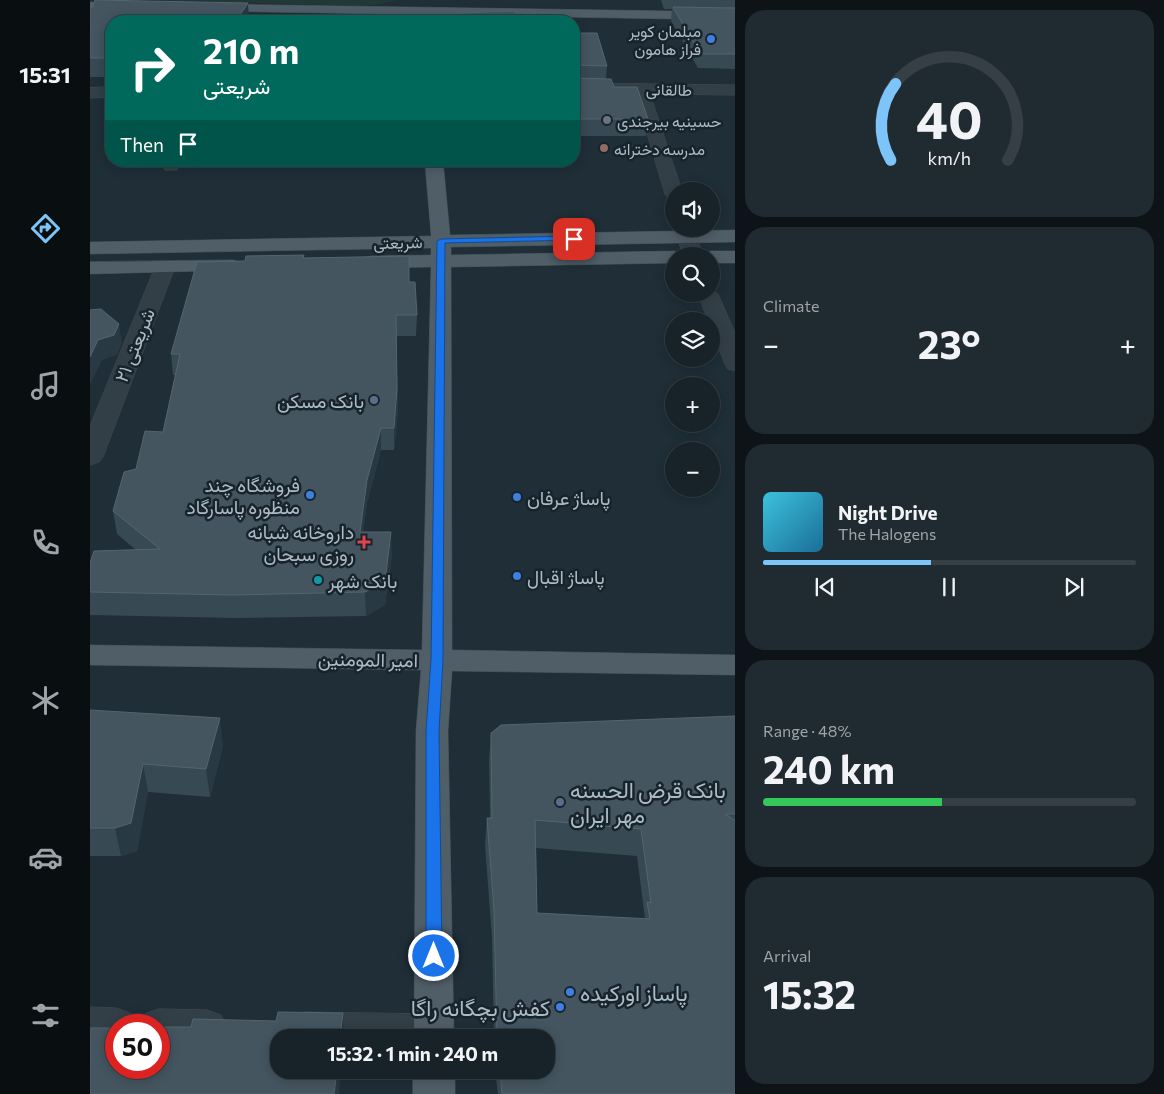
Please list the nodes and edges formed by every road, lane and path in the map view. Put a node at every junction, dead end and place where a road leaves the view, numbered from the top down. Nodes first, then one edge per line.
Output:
1 (90, 6) edge
2 (198, 13) edge
3 (422, 14) edge
4 (578, 15) edge
5 (580, 15) edge
6 (90, 16) edge
7 (735, 16) edge
8 (580, 24) edge
9 (735, 26) edge
10 (580, 88) edge
11 (641, 88) junction
12 (735, 90) edge
13 (105, 92) edge
14 (90, 93) edge
15 (434, 167) edge
16 (670, 182) edge
17 (665, 235) edge
18 (720, 235) edge
19 (735, 236) edge
20 (90, 248) edge
21 (441, 251) junction
22 (735, 256) edge
23 (665, 257) edge
24 (720, 257) edge
25 (352, 263) edge
26 (254, 265) edge
27 (165, 267) junction
28 (90, 268) edge
29 (711, 302) edge
30 (735, 364) edge
31 (90, 457) edge
32 (90, 655) edge
33 (437, 660) junction
34 (735, 665) edge
35 (90, 1025) edge
36 (105, 1026) edge
37 (170, 1027) edge
38 (434, 1029) edge
39 (270, 1030) edge
40 (434, 1079) edge
41 (434, 1094) edge

1 - 6 main road
2 - 3 main road
3 - 4 main road
5 - 7 main road
8 - 9 main road
10 - 11 street, طالقانی
11 - 12 street, طالقانی
11 - 16 street
13 - 14 street
15 - 21 main road
17 - 21 main road, شریعتی
18 - 19 main road, شریعتی
20 - 21 main road, شریعتی
21 - 23 main road, شریعتی
21 - 25 main road, شریعتی
21 - 33 main road
22 - 24 main road
26 - 27 main road
27 - 28 main road
27 - 31 street, شریعتی ۲۱
29 - 30 street
32 - 33 main road, امیر المومنین
33 - 34 main road, امیر المومنین
33 - 38 main road
35 - 36 street
37 - 39 street
40 - 41 main road

